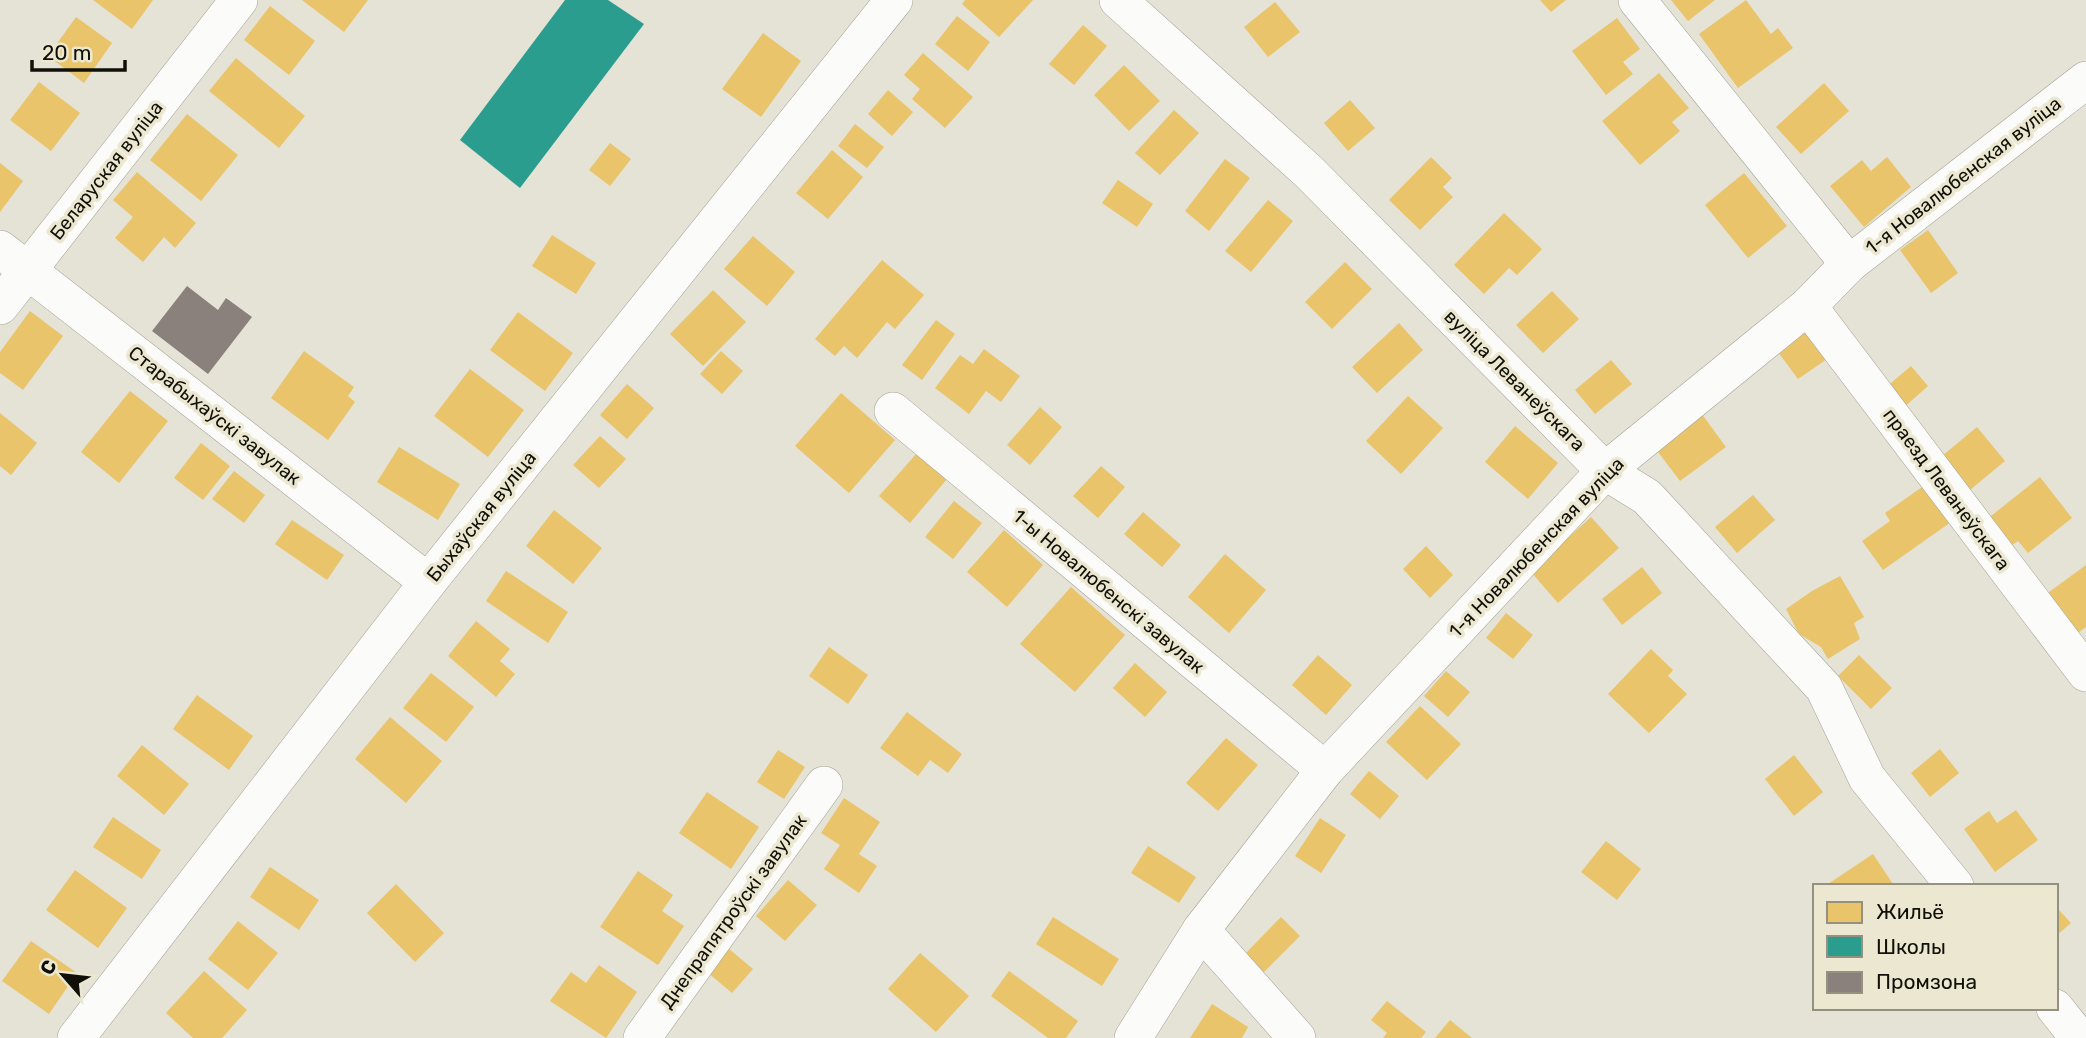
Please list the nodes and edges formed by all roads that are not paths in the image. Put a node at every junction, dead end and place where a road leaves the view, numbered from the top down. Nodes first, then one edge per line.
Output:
1 (239, 0) edge
2 (894, 0) edge
3 (1118, 0) edge
4 (1637, 0) edge
5 (2086, 80) edge
6 (14, 259) edge
7 (1849, 264) junction
8 (0, 306) edge
9 (1808, 306) junction
10 (893, 411) dead end
11 (1605, 471) junction
12 (429, 582) junction
13 (2086, 673) edge
14 (1325, 770) junction
15 (824, 785) dead end
16 (1953, 884) edge
17 (1201, 930) junction
18 (2057, 1010) edge
19 (76, 1038) edge
20 (642, 1038) edge
21 (1133, 1038) edge
22 (1297, 1038) edge
23 (2079, 1038) edge

1 - 6 street, Беларуская вуліца
2 - 12 street, Быхаўская вуліца
3 - 11 street, вуліца Леванеўскага
4 - 7 street
5 - 7 street, 1-я Новалюбенская вуліца
6 - 8 street, Беларуская вуліца
6 - 12 street, Старабыхаўскі завулак
7 - 9 street, 1-я Новалюбенская вуліца
9 - 11 street, 1-я Новалюбенская вуліца
9 - 13 street, праезд Леванеўскага
10 - 14 street, 1-ы Новалюбенскі завулак
11 - 14 street, 1-я Новалюбенская вуліца
11 - 16 street, вуліца Леванеўскага
12 - 19 street, Быхаўская вуліца
14 - 17 street, 1-я Новалюбенская вуліца
15 - 20 street, Днепрапятроўскі завулак
17 - 21 street, 1-я Новалюбенская вуліца
17 - 22 street
18 - 23 street

